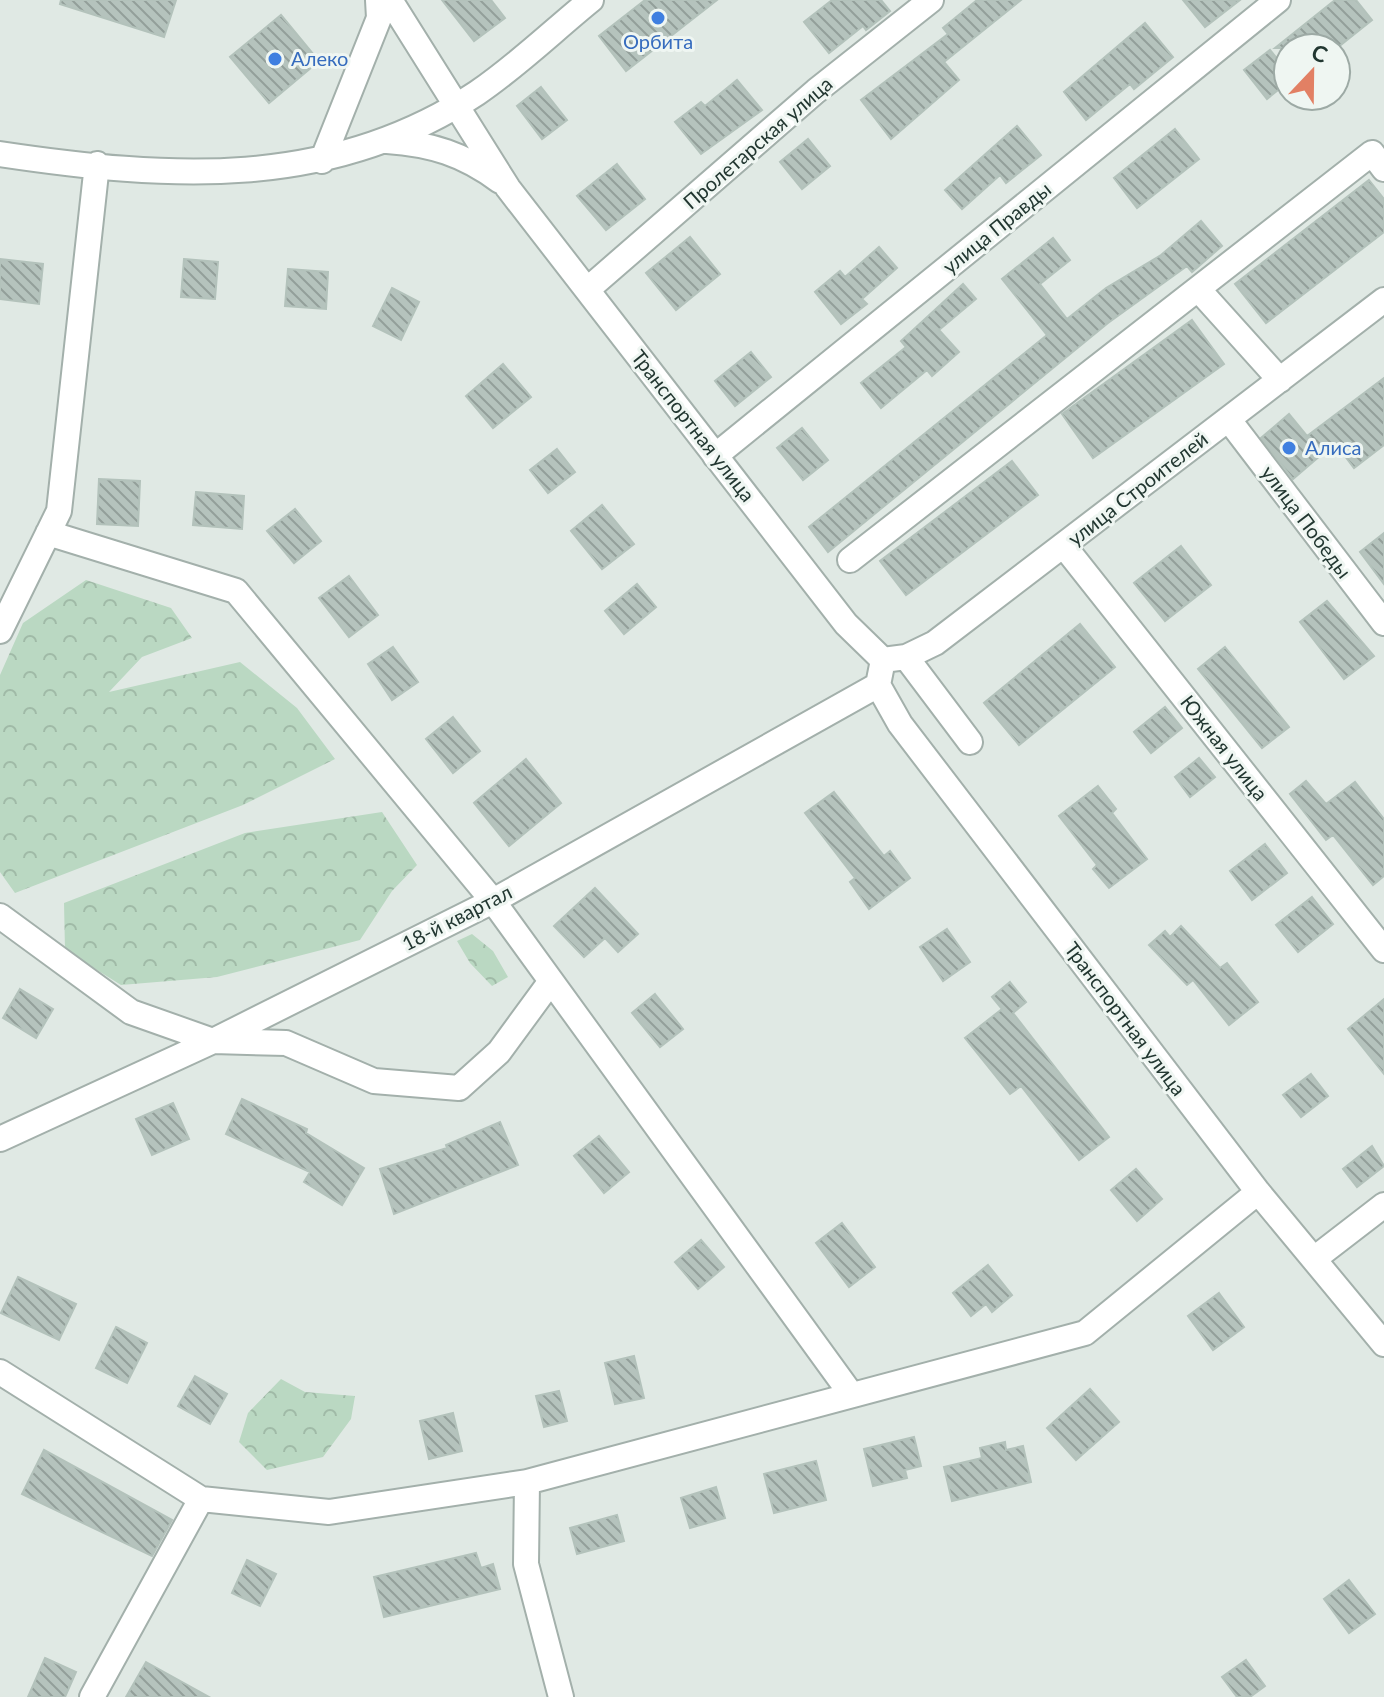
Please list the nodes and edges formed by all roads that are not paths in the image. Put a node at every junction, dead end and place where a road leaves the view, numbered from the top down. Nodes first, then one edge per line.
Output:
1 (378, 0) edge
2 (390, 0) edge
3 (591, 0) edge
4 (931, 0) edge
5 (1278, 0) edge
6 (458, 103) junction
7 (383, 141) junction
8 (1, 156) edge
9 (322, 161) junction
10 (97, 164) junction
11 (1384, 169) edge
12 (508, 188) junction
13 (588, 289) junction
14 (1198, 289) junction
15 (1384, 300) edge
16 (1280, 380) junction
17 (1229, 420) junction
18 (715, 456) junction
19 (48, 533) junction
20 (1064, 546) junction
21 (850, 560) dead end
22 (1384, 623) edge
23 (0, 631) edge
24 (894, 658) junction
25 (878, 685) junction
26 (970, 742) dead end
27 (493, 901) junction
28 (0, 916) edge
29 (1384, 950) edge
30 (551, 981) junction
31 (213, 1041) junction
32 (0, 1139) edge
33 (1258, 1192) junction
34 (1384, 1205) edge
35 (1314, 1259) junction
36 (1384, 1344) edge
37 (0, 1372) edge
38 (851, 1394) junction
39 (527, 1482) junction
40 (201, 1499) junction
41 (92, 1697) edge
42 (561, 1697) edge

1 - 9 street
2 - 6 street
3 - 6 street
4 - 13 street, Пролетарская улица
5 - 18 street, улица Правды
6 - 7 street
6 - 12 street
7 - 9 street
7 - 12 street
8 - 10 street
9 - 10 street
10 - 19 street
11 - 14 street
12 - 13 street, Транспортная улица
13 - 18 street, Транспортная улица
14 - 16 street
14 - 21 street
15 - 16 street, улица Строителей
16 - 17 street, улица Строителей
17 - 20 street, улица Строителей
17 - 22 street, улица Победы
18 - 24 street, Транспортная улица
19 - 23 street
19 - 27 street
20 - 24 street, улица Строителей
20 - 29 street, Южная улица
24 - 25 street
24 - 26 street, Транспортная улица
25 - 27 street, 18-й квартал
25 - 33 street, Транспортная улица
27 - 30 street
27 - 31 street, 18-й квартал
28 - 31 street
30 - 31 street
30 - 38 street
31 - 32 street, 18-й квартал
33 - 35 street, Транспортная улица
33 - 38 street
34 - 35 street
35 - 36 street, Транспортная улица
37 - 40 street
38 - 39 street
39 - 40 street
39 - 42 street
40 - 41 street

